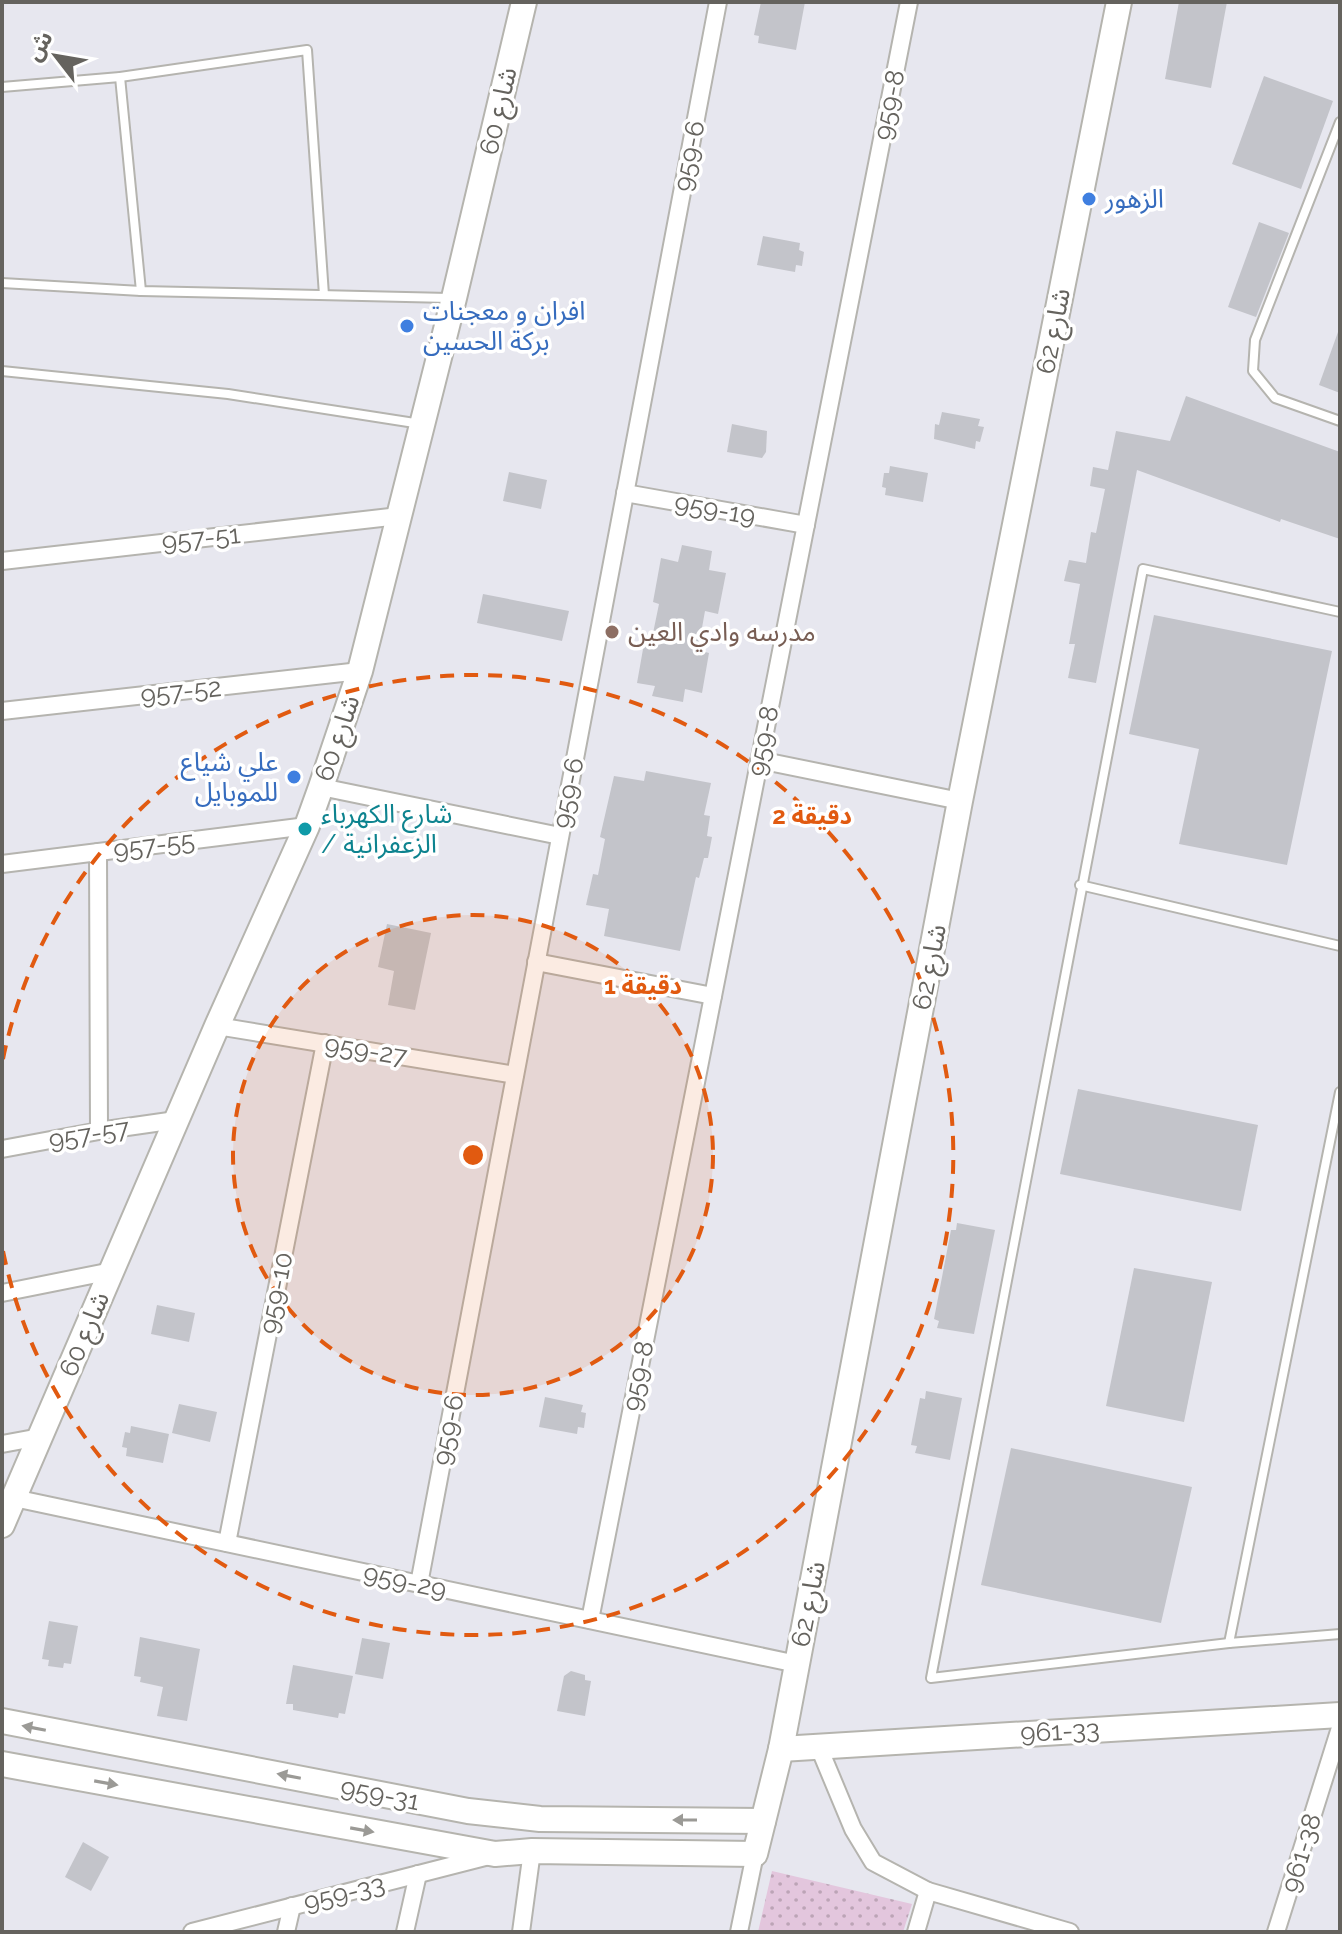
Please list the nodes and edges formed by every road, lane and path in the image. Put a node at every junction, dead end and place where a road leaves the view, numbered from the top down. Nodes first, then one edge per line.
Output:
1 (524, 2) edge
2 (718, 2) edge
3 (909, 2) edge
4 (1119, 2) edge
5 (120, 77) junction
6 (2, 87) edge
7 (1340, 122) edge
8 (2, 283) edge
9 (141, 291) junction
10 (324, 295) junction
11 (454, 298) junction
12 (2, 371) edge
13 (1340, 421) edge
14 (422, 424) junction
15 (625, 493) junction
16 (399, 516) junction
17 (806, 525) junction
18 (2, 561) edge
19 (1340, 612) edge
20 (360, 671) junction
21 (2, 711) edge
22 (759, 760) junction
23 (321, 787) junction
24 (960, 801) junction
25 (307, 826) junction
26 (560, 836) junction
27 (98, 852) junction
28 (2, 864) edge
29 (1080, 885) junction
30 (1340, 946) edge
31 (536, 962) junction
32 (713, 996) junction
33 (217, 1026) junction
34 (325, 1043) junction
35 (515, 1075) junction
36 (1340, 1092) edge
37 (176, 1120) junction
38 (99, 1131) junction
39 (2, 1149) edge
40 (112, 1271) junction
41 (2, 1293) edge
42 (40, 1437) junction
43 (2, 1444) edge
44 (14, 1498) junction
45 (2, 1525) edge
46 (227, 1543) junction
47 (419, 1584) junction
48 (590, 1620) junction
49 (1340, 1634) edge
50 (1229, 1643) junction
51 (797, 1664) junction
52 (1340, 1715) edge
53 (2, 1721) edge
54 (1340, 1728) edge
55 (818, 1745) junction
56 (781, 1749) junction
57 (2, 1764) edge
58 (763, 1821) junction
59 (532, 1851) junction
60 (495, 1854) junction
61 (755, 1854) junction
62 (418, 1874) junction
63 (928, 1891) junction
64 (292, 1906) junction
65 (192, 1932) edge
66 (286, 1932) edge
67 (405, 1932) edge
68 (521, 1932) edge
69 (739, 1932) edge
70 (916, 1932) edge
71 (1070, 1932) edge
72 (1276, 1932) edge

1 - 11 street, شارع 60
2 - 15 street, 959-6
3 - 17 street, 959-8
4 - 24 street, شارع 62
5 - 6 lane
5 - 9 lane
5 - 10 lane
7 - 13 lane
8 - 9 lane
9 - 10 lane
10 - 11 lane
11 - 14 street, شارع 60
12 - 14 lane
14 - 16 street, شارع 60
15 - 17 street, 959-19
15 - 26 street, 959-6
16 - 18 street, 957-51
16 - 20 street, شارع 60
17 - 22 street, 959-8
19 - 29 lane
20 - 21 street, 957-52
20 - 23 street, شارع 60
22 - 24 street
22 - 32 street, 959-8
23 - 25 street, شارع 60
23 - 26 street
24 - 51 street, شارع 62
25 - 27 street, 957-55
25 - 33 street, شارع 60
26 - 31 street, 959-6
27 - 28 street, 957-55
27 - 38 street
29 - 30 lane
29 - 50 lane
31 - 32 street
31 - 35 street, 959-6
32 - 48 street, 959-8
33 - 34 street, 959-27
33 - 37 street, شارع 60
34 - 35 street, 959-27
34 - 46 street, 959-10
35 - 47 street, 959-6
36 - 50 lane
37 - 38 street, 957-57
37 - 40 street, شارع 60
38 - 39 street, 957-57
40 - 41 street
40 - 42 street, شارع 60
42 - 43 street
42 - 44 street, شارع 60
44 - 45 street, شارع 60
44 - 46 street, 959-29
46 - 47 street, 959-29
47 - 48 street, 959-29
48 - 51 street, 959-29
49 - 50 lane
51 - 56 street, شارع 62
52 - 55 street, 961-33
58 -> 53 street, 959-31
54 - 72 street, 961-38
55 - 56 street, 961-33
55 - 63 street
56 - 58 street, شارع 62
57 -> 60 street, 959-31
58 - 61 street, شارع 62
59 - 60 street, 959-31
59 - 61 street, 959-31
59 - 68 street
60 - 62 street, 959-33
61 - 69 street, شارع 62
62 - 64 street, 959-33
62 - 67 street
63 - 70 street
63 - 71 street
64 - 65 street, 959-33
64 - 66 street

